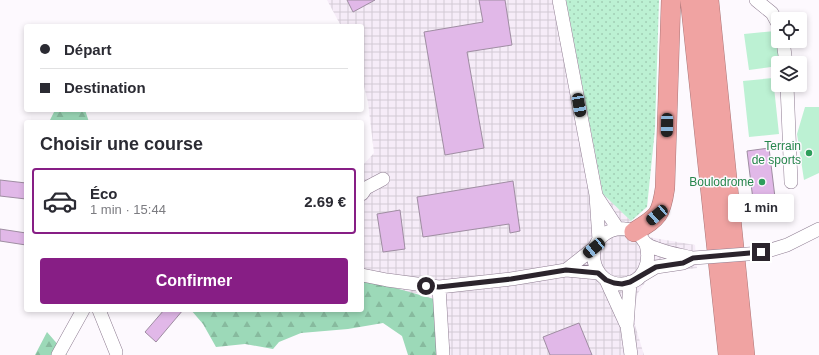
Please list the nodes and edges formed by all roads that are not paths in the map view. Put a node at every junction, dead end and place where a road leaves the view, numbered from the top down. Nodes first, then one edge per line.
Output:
1 (559, 0) edge
2 (671, 0) edge
3 (690, 0) edge
4 (709, 0) edge
5 (756, 0) edge
6 (771, 12) edge
7 (787, 92) edge
8 (383, 179) dead end
9 (791, 182) dead end
10 (364, 191) edge
11 (596, 195) junction
12 (818, 228) edge
13 (632, 235) junction
14 (596, 244) junction
15 (693, 258) junction
16 (566, 270) junction
17 (364, 274) edge
18 (602, 276) junction
19 (634, 280) junction
20 (439, 287) junction
21 (82, 312) edge
22 (100, 312) edge
23 (626, 326) junction
24 (116, 352) dead end
25 (58, 355) edge
26 (443, 355) edge
27 (631, 355) edge
28 (728, 355) edge
29 (745, 355) edge

1 - 11 street
2 - 13 highway
3 - 28 highway
4 - 29 highway
5 - 6 street
7 - 9 street
8 - 10 street
11 - 13 street
11 - 14 street
12 - 15 street, bridge
13 - 14 street
13 - 15 street
13 - 19 street
14 - 16 street
14 - 18 street
15 - 19 street
16 - 18 street
16 - 20 street
17 - 20 street
18 - 19 street
18 - 23 street
19 - 23 street
20 - 26 street
21 - 25 street
22 - 24 street
23 - 27 street

